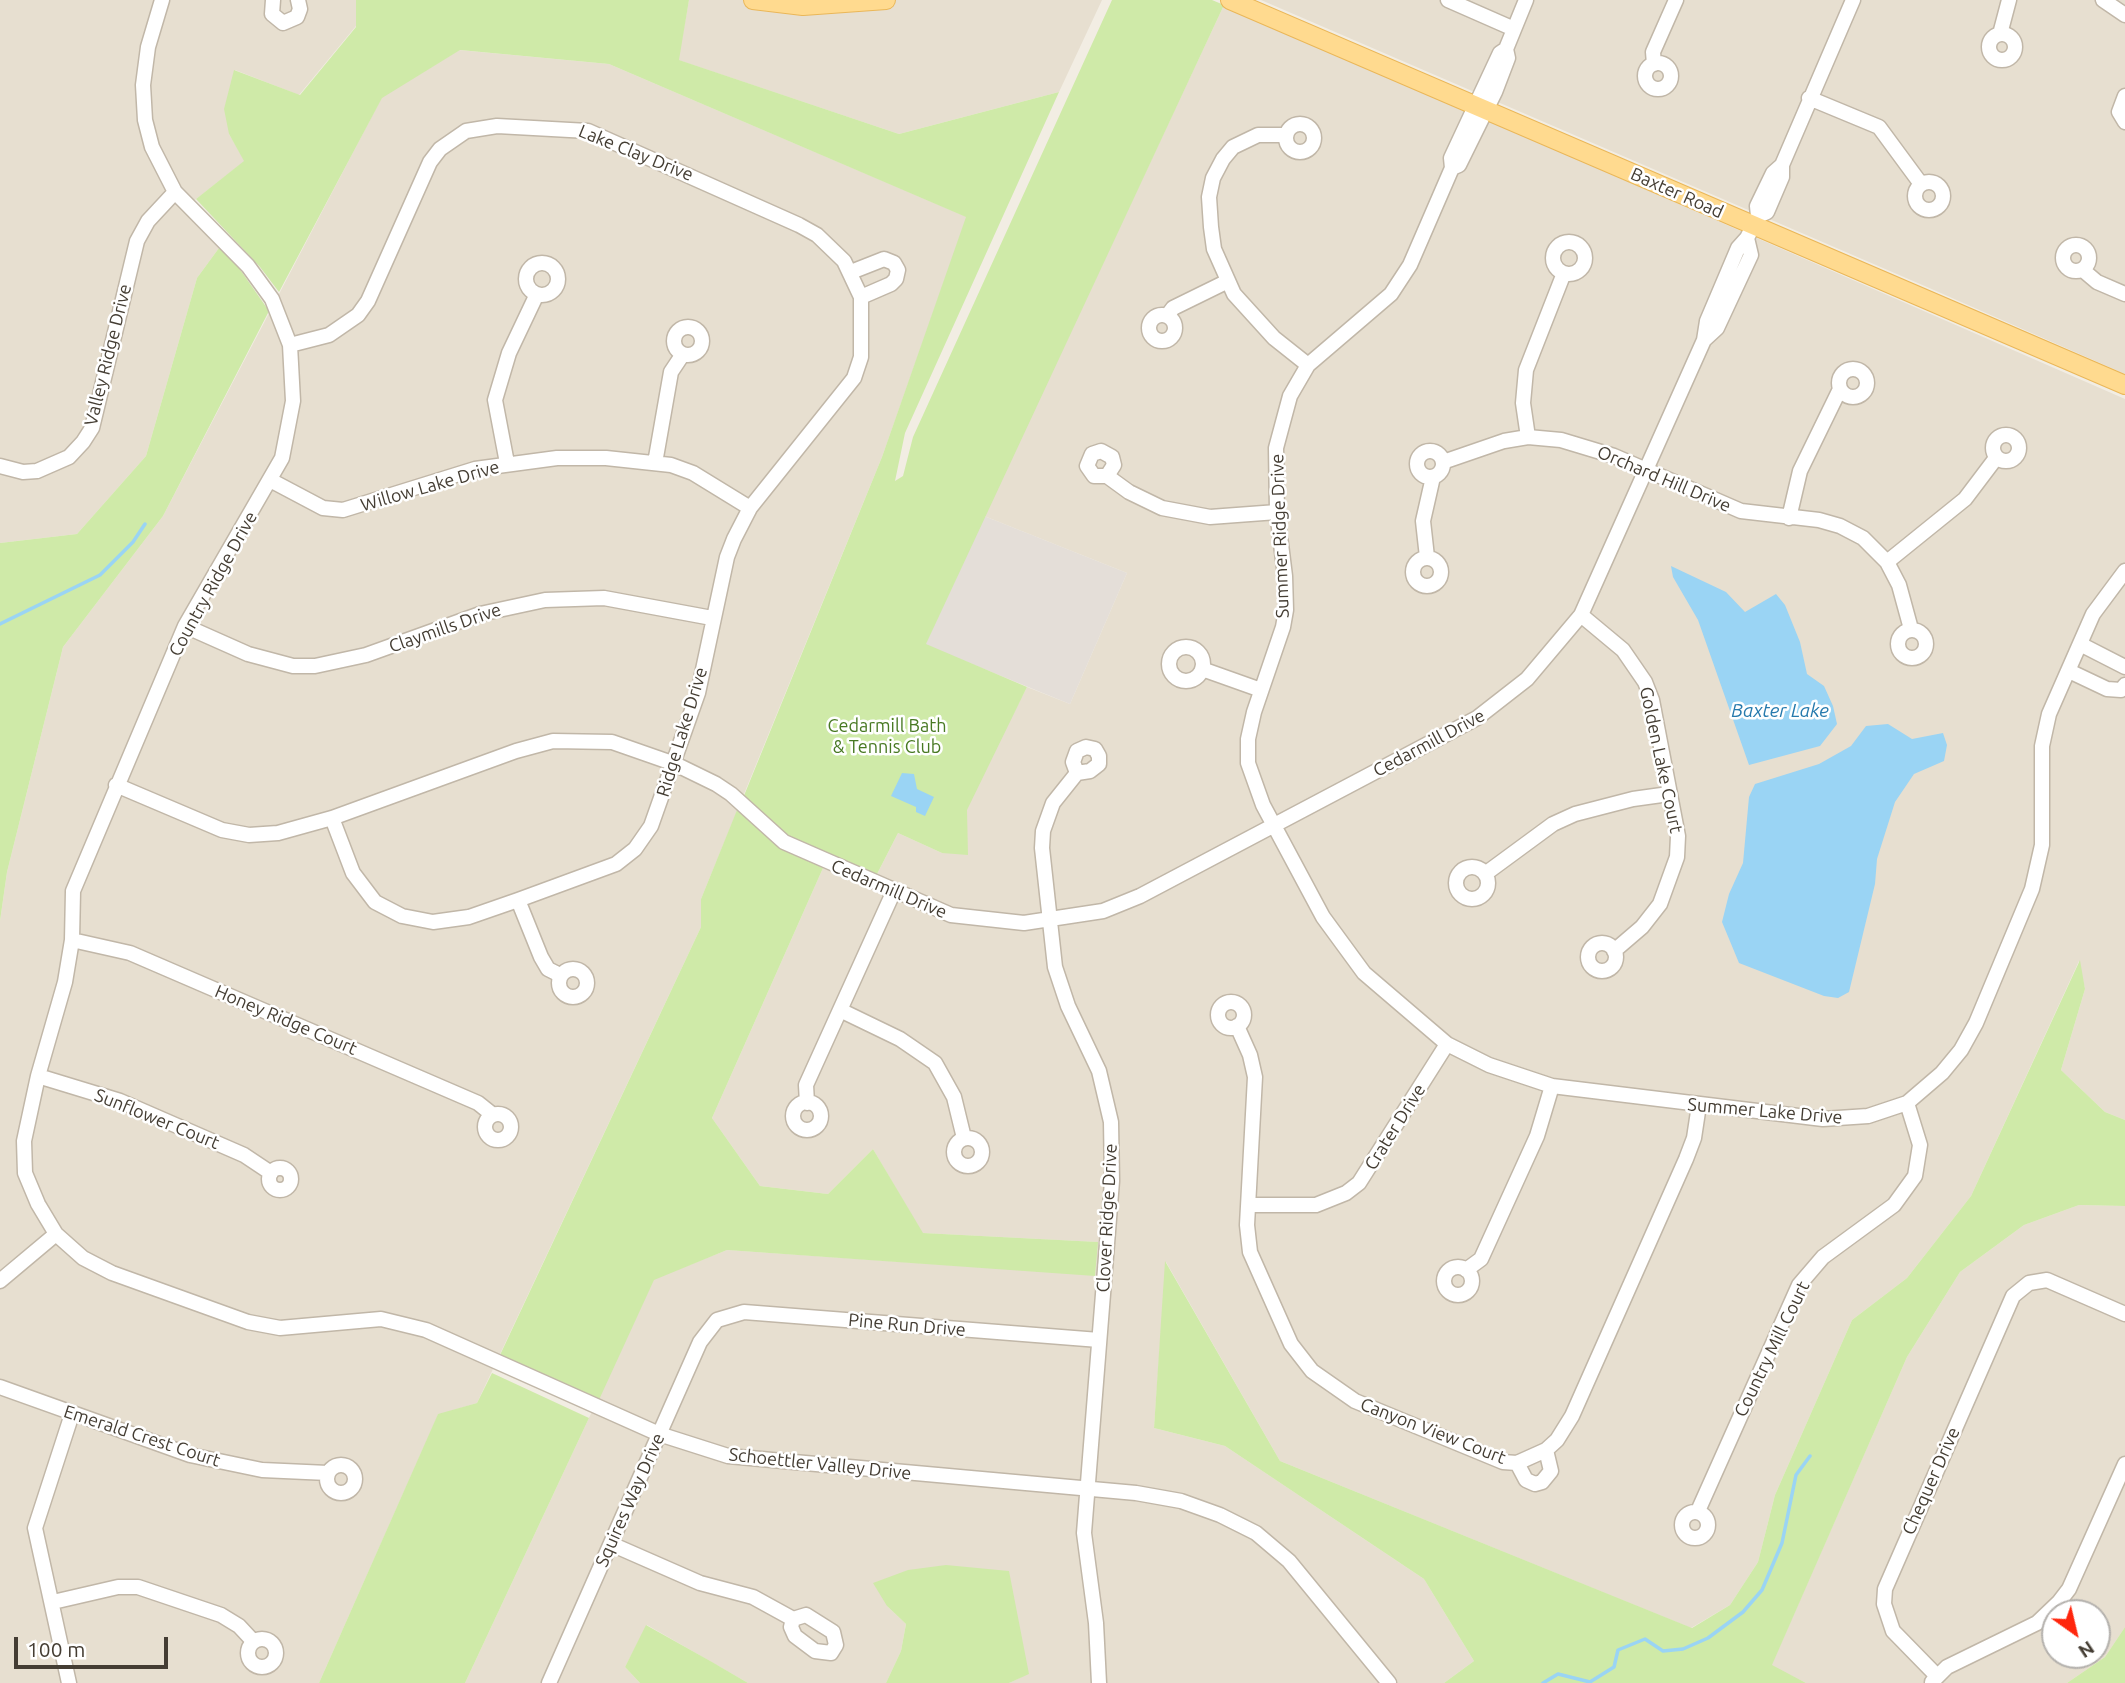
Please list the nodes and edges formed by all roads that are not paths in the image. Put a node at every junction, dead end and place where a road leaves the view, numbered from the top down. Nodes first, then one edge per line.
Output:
1 (162, 0) edge
2 (273, 0) edge
3 (298, 0) edge
4 (752, 0) edge
5 (886, 0) edge
6 (1230, 0) edge
7 (1448, 0) edge
8 (1526, 0) edge
9 (1676, 0) edge
10 (1853, 0) edge
11 (2009, 0) edge
12 (2103, 0) edge
13 (2125, 15) edge
14 (1514, 29) junction
15 (2000, 34) dead end
16 (1654, 64) dead end
17 (2125, 96) edge
18 (1809, 98) junction
19 (1482, 106) junction
20 (2125, 122) edge
21 (1286, 135) dead end
22 (1921, 184) dead end
23 (175, 192) junction
24 (1753, 227) junction
25 (2084, 271) dead end
26 (1564, 273) dead end
27 (853, 277) junction
28 (1226, 282) junction
29 (537, 294) dead end
30 (2125, 294) edge
31 (861, 297) junction
32 (1167, 316) dead end
33 (290, 345) junction
34 (683, 354) dead end
35 (1308, 365) junction
36 (2125, 385) edge
37 (1840, 389) dead end
38 (1528, 437) junction
39 (1996, 458) dead end
40 (1443, 462) junction
41 (507, 463) junction
42 (655, 463) junction
43 (2, 468) edge
44 (1646, 470) junction
45 (1107, 476) dead end
46 (1433, 477) junction
47 (272, 481) junction
48 (750, 509) junction
49 (1277, 512) junction
50 (1788, 517) junction
51 (1427, 557) dead end
52 (1887, 562) junction
53 (2125, 571) edge
54 (1581, 615) junction
55 (712, 618) junction
56 (186, 626) junction
57 (1910, 629) dead end
58 (2080, 644) junction
59 (2125, 667) edge
60 (1202, 669) dead end
61 (2069, 671) junction
62 (2125, 685) edge
63 (1261, 690) junction
64 (675, 764) junction
65 (1077, 773) dead end
66 (116, 785) junction
67 (1669, 794) junction
68 (332, 818) junction
69 (1274, 825) junction
70 (1485, 874) dead end
71 (893, 893) junction
72 (518, 900) junction
73 (1048, 921) junction
74 (72, 940) junction
75 (1614, 951) dead end
76 (560, 975) dead end
77 (840, 1010) junction
78 (1237, 1026) dead end
79 (1447, 1044) junction
80 (38, 1076) junction
81 (1552, 1086) junction
82 (807, 1102) dead end
83 (1907, 1103) junction
84 (1699, 1105) junction
85 (494, 1115) dead end
86 (964, 1138) dead end
87 (271, 1173) dead end
88 (1249, 1205) junction
89 (56, 1234) junction
90 (1466, 1270) dead end
91 (0, 1281) edge
92 (2125, 1314) edge
93 (717, 1320) joint
94 (1099, 1340) junction
95 (0, 1387) edge
96 (72, 1414) junction
97 (659, 1434) junction
98 (1546, 1450) junction
99 (1517, 1463) junction
100 (2125, 1464) edge
101 (328, 1473) dead end
102 (1087, 1488) junction
103 (1698, 1511) dead end
104 (611, 1544) junction
105 (53, 1602) junction
106 (793, 1619) dead end
107 (253, 1642) dead end
108 (1934, 1679) edge
109 (69, 1683) edge
110 (549, 1683) edge
111 (1099, 1683) edge
112 (1389, 1683) edge

1 - 23 street, Country Ridge Drive
2 - 3 street
4 - 5 main road
6 - 19 main road, Baxter Road
7 - 14 street
8 - 14 street, Summer Ridge Drive
9 - 16 street
10 - 18 street, Cedarmill Drive
11 - 15 street
12 - 13 street
14 - 19 street, Summer Ridge Drive
17 - 20 street
18 - 22 street
18 - 24 street, Cedarmill Drive
19 - 24 main road, Baxter Road
19 - 35 street, Summer Ridge Drive
21 - 28 street
23 - 33 street, Country Ridge Drive
23 - 43 street, Valley Ridge Drive
24 - 36 main road, Baxter Road
24 - 44 street, Cedarmill Drive
25 - 30 street
26 - 38 street
27 - 31 street, Ridge Lake Drive
27 - 31 street
27 - 33 street, Lake Clay Drive
28 - 32 street
28 - 35 street
29 - 41 street
31 - 48 street, Ridge Lake Drive
33 - 47 street, Country Ridge Drive
34 - 42 street
35 - 49 street, Summer Ridge Drive
37 - 50 street
38 - 40 street, Orchard Hill Drive
38 - 44 street, Orchard Hill Drive
39 - 52 street
40 - 46 street
40 - 46 street, Orchard Hill Drive
41 - 42 street, Willow Lake Drive
41 - 47 street, Willow Lake Drive
42 - 48 street, Willow Lake Drive
44 - 50 street, Orchard Hill Drive
44 - 54 street, Cedarmill Drive
45 - 49 street
46 - 51 street
47 - 56 street, Country Ridge Drive
48 - 55 street, Ridge Lake Drive
49 - 63 street, Summer Ridge Drive
50 - 52 street, Orchard Hill Drive
52 - 57 street, Orchard Hill Drive
53 - 58 street, Summer Lake Drive
54 - 67 street, Golden Lake Court
54 - 69 street, Cedarmill Drive
55 - 56 street, Claymills Drive
55 - 64 street, Ridge Lake Drive
56 - 66 street, Country Ridge Drive
58 - 59 street
58 - 61 street, Summer Lake Drive
60 - 63 street
61 - 62 street
61 - 83 street, Summer Lake Drive
63 - 69 street, Summer Ridge Drive
64 - 68 street, Cedarmill Drive
64 - 71 street, Cedarmill Drive
64 - 72 street, Ridge Lake Drive
65 - 73 street, Clover Ridge Drive
66 - 68 street, Cedarmill Drive
66 - 74 street, Country Ridge Drive
67 - 70 street
67 - 75 street, Golden Lake Court
68 - 72 street, Ridge Lake Drive
69 - 73 street, Cedarmill Drive
69 - 79 street, Summer Lake Drive
71 - 73 street, Cedarmill Drive
71 - 77 street
72 - 76 street
73 - 94 street, Clover Ridge Drive
74 - 80 street, Country Ridge Drive
74 - 85 street, Honey Ridge Court
77 - 82 street
77 - 86 street
78 - 88 street, Canyon View Court
79 - 81 street, Summer Lake Drive
79 - 88 street, Crater Drive
80 - 87 street, Sunflower Court
80 - 89 street, Country Ridge Drive
81 - 84 street, Summer Lake Drive
81 - 90 street
83 - 84 street, Summer Lake Drive
83 - 103 street, Country Mill Court
84 - 98 street, Canyon View Court
88 - 99 street, Canyon View Court
89 - 91 street
89 - 97 street, Schoettler Valley Drive
92 - 108 street, Chequer Drive
93 - 94 street, Pine Run Drive
93 - 97 street, Squires Way Drive
94 - 102 street, Clover Ridge Drive
95 - 96 street, Emerald Crest Court
96 - 101 street, Emerald Crest Court
96 - 105 street
97 - 102 street, Schoettler Valley Drive
97 - 104 street, Squires Way Drive
98 - 99 street, Canyon View Court
98 - 99 street
100 - 108 street
102 - 111 street, Clover Ridge Drive
102 - 112 street, Schoettler Valley Drive
104 - 106 street
104 - 110 street, Squires Way Drive
105 - 107 street
105 - 109 street

